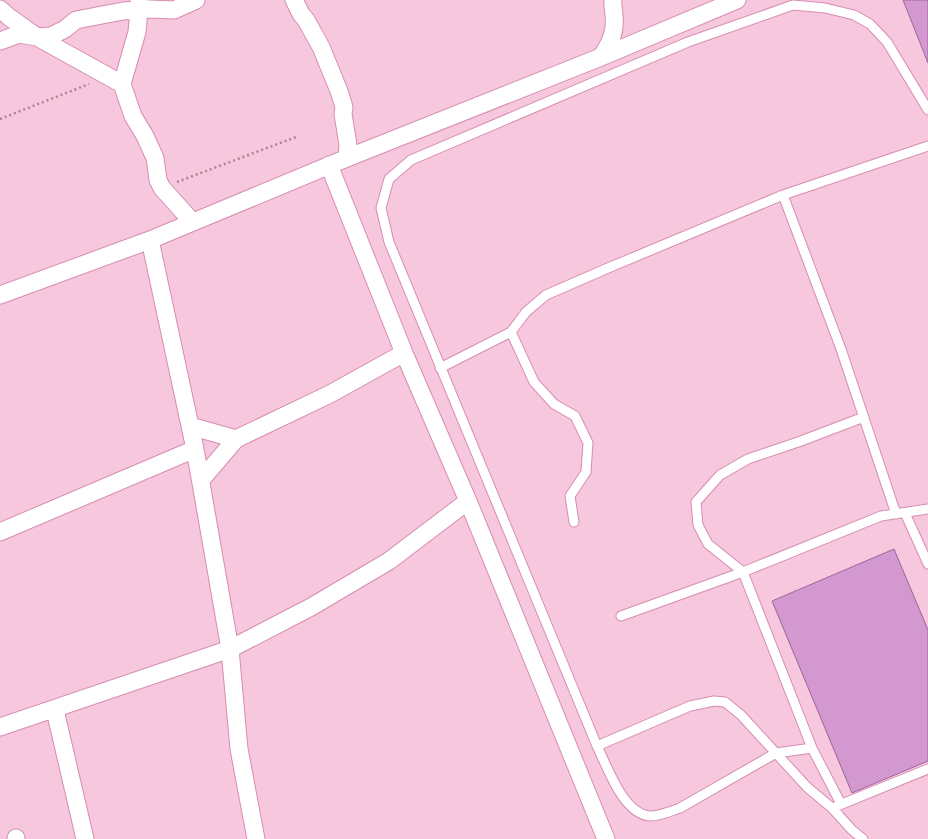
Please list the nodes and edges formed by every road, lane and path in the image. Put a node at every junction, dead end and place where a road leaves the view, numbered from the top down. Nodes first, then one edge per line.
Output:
1 (196, 0) edge
2 (294, 0) edge
3 (613, 0) edge
4 (737, 0) edge
5 (802, 0) edge
6 (139, 5) edge
7 (793, 5) junction
8 (0, 9) edge
9 (37, 36) junction
10 (0, 41) edge
11 (601, 57) junction
12 (115, 80) junction
13 (928, 110) edge
14 (0, 119) edge
15 (296, 137) dead end
16 (928, 146) edge
17 (347, 158) junction
18 (329, 165) junction
19 (162, 188) junction
20 (783, 195) junction
21 (190, 223) junction
22 (150, 240) junction
23 (0, 295) edge
24 (511, 332) junction
25 (404, 353) junction
26 (440, 368) junction
27 (864, 417) junction
28 (190, 426) junction
29 (236, 439) junction
30 (195, 448) junction
31 (201, 480) junction
32 (468, 501) junction
33 (928, 509) edge
34 (900, 513) junction
35 (574, 522) dead end
36 (0, 532) edge
37 (928, 564) edge
38 (743, 572) junction
39 (621, 616) dead end
40 (230, 649) junction
41 (55, 710) junction
42 (0, 727) edge
43 (597, 746) junction
44 (812, 748) junction
45 (776, 753) junction
46 (928, 769) edge
47 (841, 804) junction
48 (832, 808) junction
49 (85, 839) edge
50 (256, 839) edge
51 (606, 839) edge
52 (863, 839) edge

1 - 6 street
2 - 17 street
3 - 11 street
4 - 11 street
5 - 7 lane
6 - 9 street
6 - 12 street
7 - 13 lane
7 - 26 lane
8 - 9 street
9 - 10 street
9 - 12 street
11 - 17 street
12 - 14 path
12 - 19 street
15 - 19 path
16 - 20 lane
17 - 18 street
18 - 21 street
18 - 25 street
19 - 21 street
20 - 24 lane
20 - 27 lane
21 - 22 street
22 - 23 street
22 - 28 street
24 - 26 lane
24 - 35 lane
25 - 29 street
25 - 32 street
26 - 43 lane
27 - 34 lane
27 - 38 lane
28 - 29 street
28 - 30 street
29 - 31 street
30 - 31 street
30 - 36 street
31 - 40 street
32 - 40 street
32 - 51 street
33 - 34 lane
34 - 37 lane
34 - 38 lane
38 - 39 lane
38 - 44 lane
40 - 41 street
40 - 50 street
41 - 42 street
41 - 49 street
43 - 45 lane
43 - 45 lane
44 - 45 lane
44 - 47 lane
45 - 48 lane
46 - 47 lane
47 - 48 lane
48 - 52 lane

